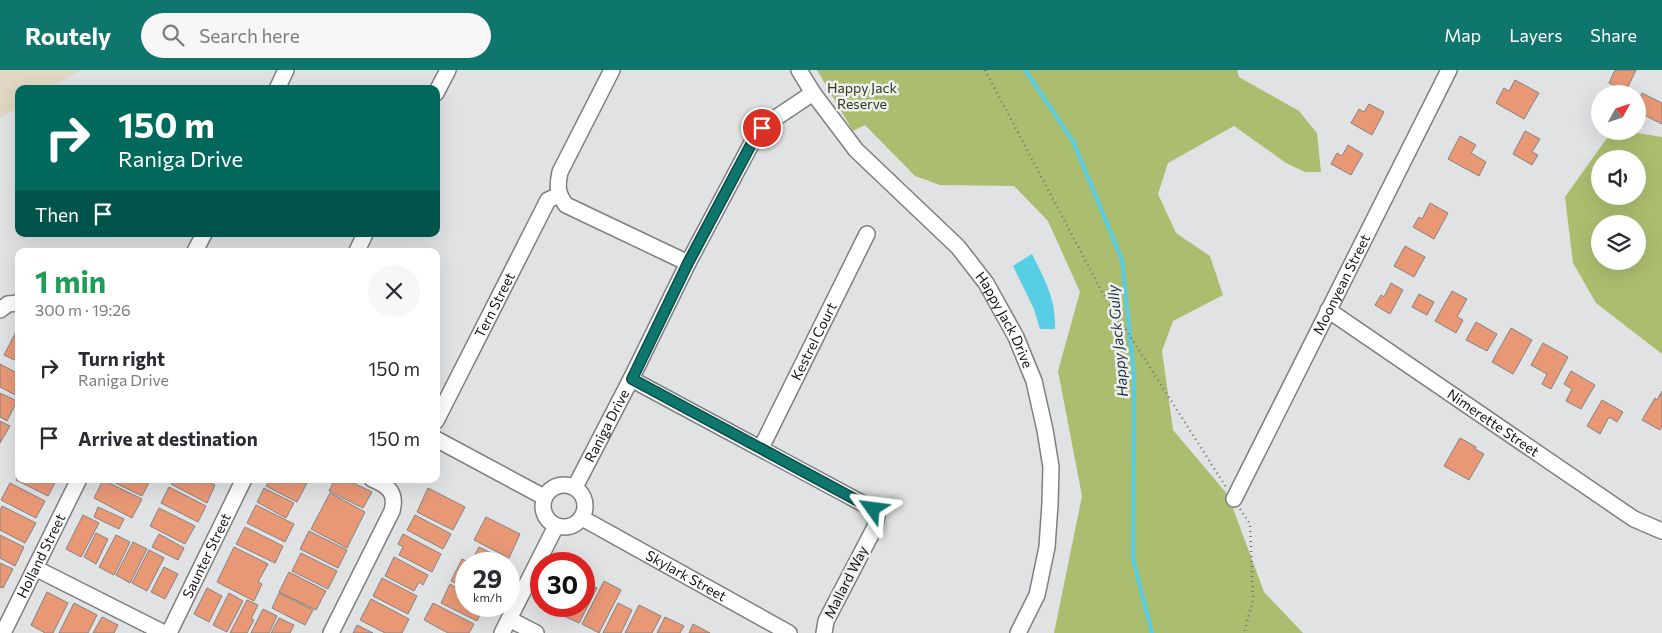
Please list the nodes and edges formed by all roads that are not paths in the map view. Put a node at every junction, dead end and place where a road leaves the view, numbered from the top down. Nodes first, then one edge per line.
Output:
1 (286, 70) edge
2 (448, 70) edge
3 (612, 70) edge
4 (799, 70) edge
5 (1449, 70) edge
6 (279, 85) edge
7 (440, 85) edge
8 (813, 93) junction
9 (559, 195) junction
10 (867, 234) dead end
11 (688, 263) junction
12 (1328, 310) junction
13 (632, 379) junction
14 (440, 413) edge
15 (440, 441) edge
16 (761, 448) junction
17 (77, 483) edge
18 (242, 483) edge
19 (378, 483) edge
20 (575, 487) junction
21 (544, 497) junction
22 (1234, 499) road end
23 (582, 518) junction
24 (556, 526) junction
25 (1662, 531) edge
26 (35, 568) junction
27 (509, 619) junction
28 (3, 633) edge
29 (164, 633) edge
30 (169, 633) edge
31 (331, 633) edge
32 (502, 633) edge
33 (536, 633) edge
34 (790, 633) edge
35 (824, 633) edge
36 (1018, 633) edge

1 - 6 street
2 - 7 street
3 - 9 street
4 - 8 street, Happy Jack Drive
5 - 12 street, Moonyean Street
8 - 11 street, Raniga Drive
8 - 36 street, Happy Jack Drive
9 - 11 street
9 - 14 street, Tern Street
10 - 16 street, Kestrel Court
11 - 13 street, Raniga Drive
12 - 22 street, Moonyean Street
12 - 25 street, Nimerette Street
13 - 16 street, Mallard Way
13 - 20 street, Raniga Drive
15 - 21 street
16 - 35 street, Mallard Way
17 - 26 street, Holland Street
18 - 30 street, Saunter Street
19 - 31 street
20 - 21 street
20 - 23 street
21 - 24 street
23 - 24 street
23 - 34 street, Skylark Street
24 - 27 street
26 - 28 street, Holland Street
26 - 29 street
27 - 32 street
27 - 33 street

